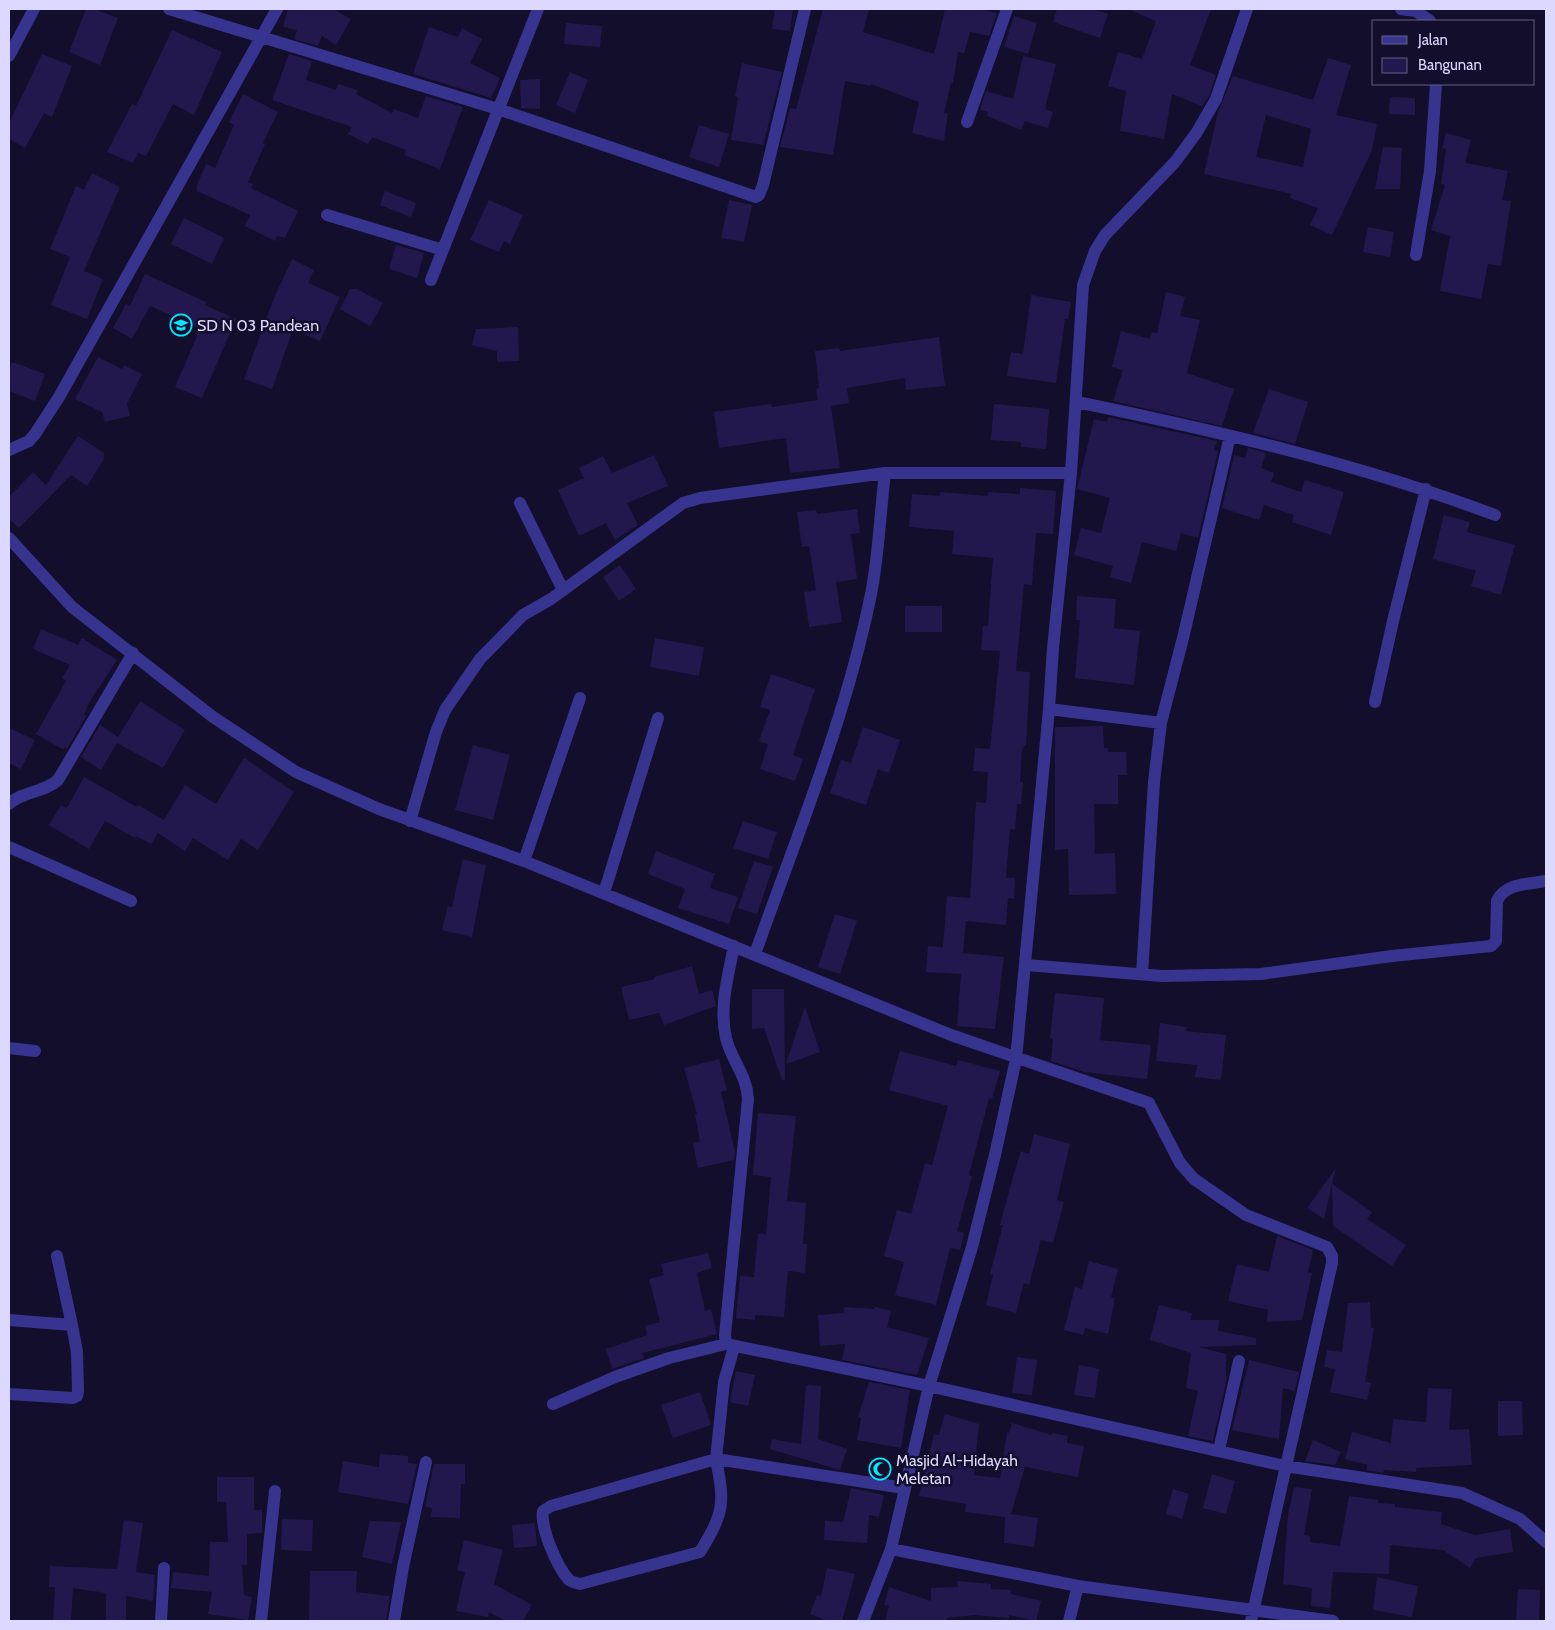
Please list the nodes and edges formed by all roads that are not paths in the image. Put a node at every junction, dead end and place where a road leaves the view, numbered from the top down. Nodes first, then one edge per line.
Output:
1 (34, 9) edge
2 (169, 9) edge
3 (277, 9) edge
4 (538, 9) edge
5 (806, 9) edge
6 (1007, 9) edge
7 (1247, 9) edge
8 (1400, 9) edge
9 (1429, 20) edge
10 (262, 36) junction
11 (9, 56) edge
12 (1436, 85) edge
13 (498, 108) junction
14 (967, 122) dead end
15 (326, 215) dead end
16 (443, 250) junction
17 (1416, 256) dead end
18 (431, 280) dead end
19 (1077, 402) junction
20 (1230, 436) junction
21 (9, 450) edge
22 (885, 473) junction
23 (1071, 473) junction
24 (1426, 489) junction
25 (520, 504) dead end
26 (1495, 516) dead end
27 (9, 538) edge
28 (563, 590) junction
29 (134, 654) junction
30 (580, 698) dead end
31 (1376, 702) dead end
32 (1049, 709) junction
33 (658, 718) dead end
34 (1161, 723) junction
35 (9, 804) edge
36 (410, 821) junction
37 (9, 847) edge
38 (524, 861) junction
39 (1546, 881) edge
40 (604, 893) junction
41 (131, 901) dead end
42 (734, 946) junction
43 (755, 954) junction
44 (1026, 965) junction
45 (1142, 974) junction
46 (9, 1048) edge
47 (35, 1052) dead end
48 (1016, 1059) junction
49 (57, 1256) dead end
50 (9, 1320) edge
51 (72, 1325) junction
52 (730, 1346) junction
53 (1239, 1361) dead end
54 (929, 1386) junction
55 (9, 1394) edge
56 (553, 1404) dead end
57 (1219, 1450) junction
58 (716, 1459) junction
59 (426, 1462) dead end
60 (1285, 1466) junction
61 (904, 1488) junction
62 (275, 1491) dead end
63 (1546, 1542) edge
64 (891, 1549) junction
65 (164, 1568) dead end
66 (1078, 1586) junction
67 (1252, 1615) edge
68 (161, 1621) edge
69 (261, 1621) edge
70 (394, 1621) edge
71 (863, 1621) edge
72 (1069, 1621) edge
73 (1333, 1621) edge

1 - 11 street
2 - 10 street
3 - 10 street
4 - 13 street
5 - 13 street
6 - 14 street
7 - 19 street
8 - 9 street
10 - 13 street
10 - 21 street
12 - 17 street
13 - 16 street
15 - 16 street
16 - 18 street
19 - 20 street
19 - 23 street
20 - 24 street
20 - 34 street
22 - 23 street
22 - 28 street
22 - 43 street
23 - 32 street
24 - 26 street
24 - 31 street
25 - 28 street
27 - 29 street
28 - 36 street
29 - 35 street
29 - 36 street
30 - 38 street
32 - 34 street
32 - 44 street
33 - 40 street
34 - 45 street
36 - 38 street
37 - 41 street
38 - 40 street
39 - 45 street
40 - 42 street
42 - 43 street
42 - 52 street
43 - 48 street
44 - 45 street
44 - 48 street
46 - 47 street
48 - 54 street
48 - 60 street
49 - 51 street
50 - 51 street
51 - 55 street
52 - 54 street
52 - 56 street
52 - 58 street
53 - 57 street
54 - 57 street
54 - 61 street
57 - 60 street
58 - 58 street
58 - 61 street
59 - 70 street
60 - 63 street
60 - 67 street
61 - 64 street
62 - 69 street
64 - 66 street
64 - 71 street
65 - 68 street
66 - 67 street
66 - 72 street
67 - 73 street

